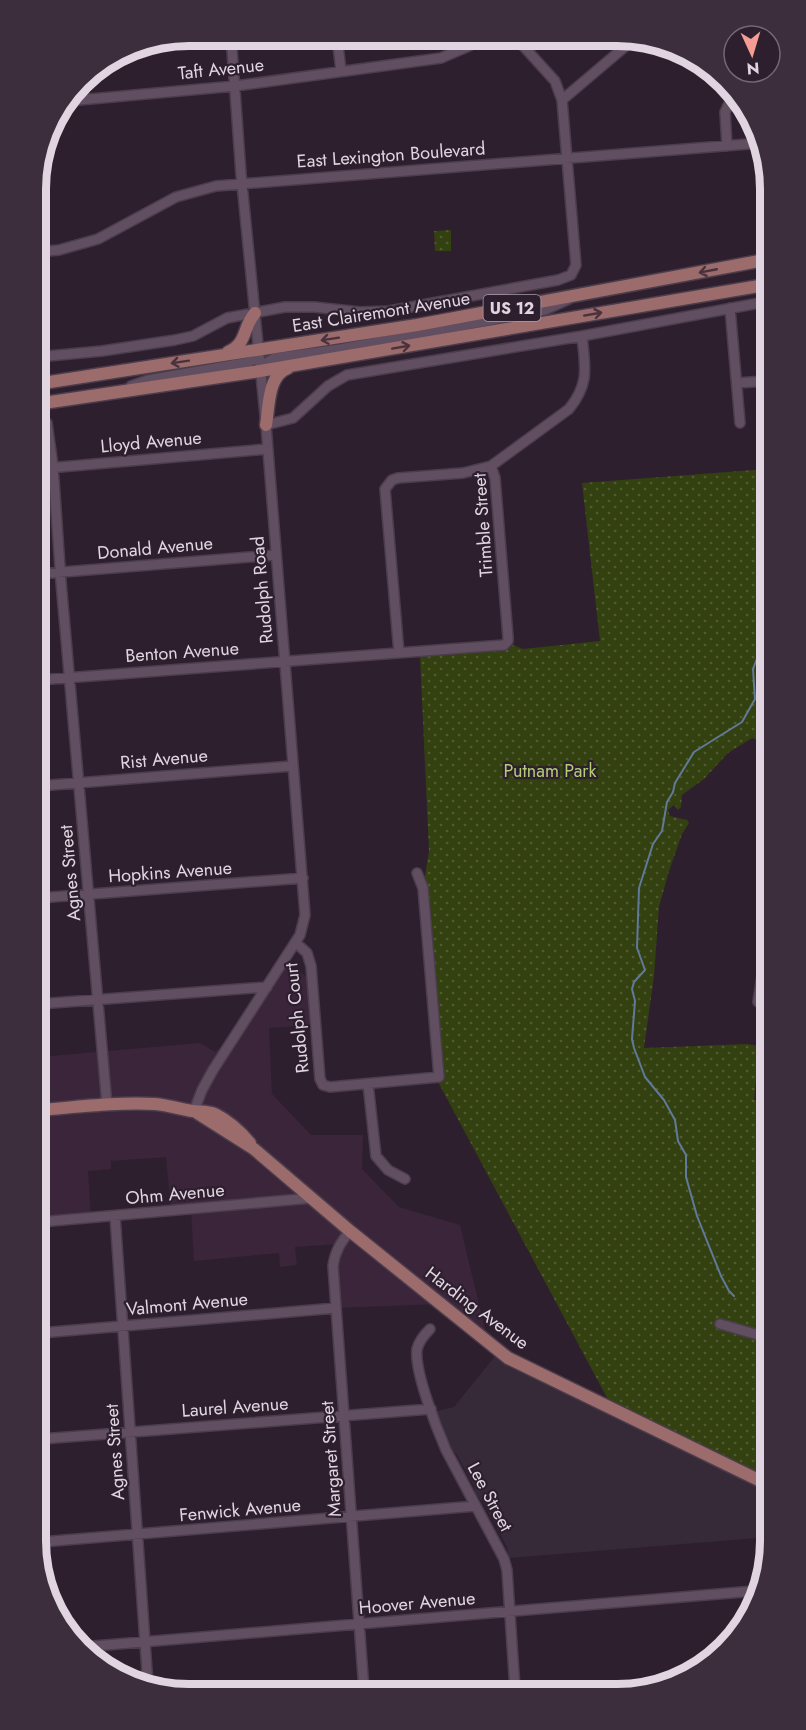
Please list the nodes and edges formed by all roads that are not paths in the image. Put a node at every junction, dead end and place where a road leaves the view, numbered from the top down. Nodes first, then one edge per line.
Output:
1 (232, 46) edge
2 (339, 46) edge
3 (469, 46) edge
4 (523, 46) edge
5 (625, 47) edge
6 (341, 71) junction
7 (235, 86) junction
8 (78, 100) edge
9 (562, 100) junction
10 (730, 102) edge
11 (752, 144) edge
12 (727, 146) junction
13 (566, 158) junction
14 (242, 183) junction
15 (47, 251) edge
16 (760, 261) edge
17 (760, 286) edge
18 (574, 297) junction
19 (760, 303) edge
20 (730, 308) junction
21 (255, 313) junction
22 (582, 336) junction
23 (258, 350) junction
24 (47, 355) edge
25 (218, 356) junction
26 (298, 365) junction
27 (260, 371) junction
28 (73, 378) junction
29 (760, 381) edge
30 (47, 382) edge
31 (737, 383) junction
32 (47, 388) edge
33 (106, 394) junction
34 (47, 403) edge
35 (47, 423) dead end
36 (740, 423) dead end
37 (266, 425) junction
38 (267, 449) junction
39 (53, 466) junction
40 (491, 466) junction
41 (47, 467) edge
42 (275, 555) junction
43 (60, 572) junction
44 (47, 573) edge
45 (506, 644) joint
46 (399, 653) junction
47 (284, 662) junction
48 (69, 677) junction
49 (47, 679) edge
50 (292, 766) junction
51 (79, 783) junction
52 (47, 785) edge
53 (417, 873) dead end
54 (303, 878) junction
55 (89, 894) junction
56 (46, 897) edge
57 (296, 943) junction
58 (267, 987) junction
59 (759, 994) edge
60 (98, 999) junction
61 (758, 1002) dead end
62 (46, 1003) edge
63 (368, 1084) junction
64 (106, 1105) junction
65 (46, 1110) edge
66 (194, 1111) junction
67 (405, 1179) dead end
68 (312, 1198) junction
69 (114, 1216) junction
70 (46, 1221) edge
71 (350, 1231) junction
72 (336, 1308) junction
73 (720, 1324) dead end
74 (122, 1326) junction
75 (430, 1329) dead end
76 (46, 1332) edge
77 (759, 1335) edge
78 (431, 1409) junction
79 (344, 1415) junction
80 (130, 1431) junction
81 (46, 1439) edge
82 (759, 1480) edge
83 (476, 1506) junction
84 (352, 1517) junction
85 (137, 1534) junction
86 (46, 1542) edge
87 (750, 1591) edge
88 (509, 1612) junction
89 (360, 1624) junction
90 (145, 1641) junction
91 (93, 1646) edge
92 (147, 1677) edge
93 (364, 1684) edge
94 (515, 1684) edge

1 - 7 street, Rudolph Road
2 - 6 street
3 - 6 street, Taft Avenue
4 - 9 street
5 - 9 street
6 - 7 street, Taft Avenue
7 - 8 street, Taft Avenue
7 - 14 street, Rudolph Road
9 - 13 street
10 - 12 street
11 - 12 street, East Lexington Boulevard
12 - 13 street, East Lexington Boulevard
13 - 14 street, East Lexington Boulevard
13 - 21 street
14 - 15 street, East Lexington Boulevard
14 - 21 street, Rudolph Road
16 -> 18 main road, East Clairemont Avenue / US 12
26 -> 17 main road, East Clairemont Avenue / US 12
18 -> 23 main road, East Clairemont Avenue / US 12
18 - 27 street
19 - 20 street
20 - 22 street
20 - 31 street
21 - 23 street, Rudolph Road
21 - 24 street
21 - 25 main road
22 - 37 street
22 - 40 street, Trimble Street
23 - 25 main road, East Clairemont Avenue / US 12
23 - 27 street, Rudolph Road
23 - 33 street
25 -> 28 main road, East Clairemont Avenue / US 12
26 - 27 main road, East Clairemont Avenue / US 12
26 - 37 main road
27 - 33 main road, East Clairemont Avenue / US 12
27 - 37 street, Rudolph Road
28 - 30 main road, East Clairemont Avenue / US 12
28 - 32 main road
29 - 31 street
31 - 36 street
33 - 34 main road, East Clairemont Avenue / US 12
35 - 39 street, Agnes Street
37 - 38 street, Rudolph Road
38 - 39 street, Lloyd Avenue
38 - 42 street, Rudolph Road
39 - 41 street, Lloyd Avenue
39 - 43 street, Agnes Street
40 - 45 street, Trimble Street
40 - 46 street
42 - 43 street, Donald Avenue
42 - 47 street, Rudolph Road
43 - 44 street, Donald Avenue
43 - 48 street, Agnes Street
45 - 46 street, Benton Avenue
46 - 47 street, Benton Avenue
47 - 48 street, Benton Avenue
47 - 50 street, Rudolph Road
48 - 49 street, Benton Avenue
48 - 51 street, Agnes Street
50 - 51 street, Rist Avenue
50 - 54 street, Rudolph Road
51 - 52 street, Rist Avenue
51 - 55 street, Agnes Street
53 - 63 street, Rudolph Court
54 - 55 street, Hopkins Avenue
54 - 57 street, Rudolph Road
55 - 56 street, Hopkins Avenue
55 - 60 street, Agnes Street
57 - 58 street, Rudolph Road
57 - 63 street, Rudolph Court
58 - 60 street
58 - 66 street, Rudolph Road
59 - 61 street
60 - 62 street
60 - 64 street, Agnes Street
63 - 67 street
64 - 65 main road
64 - 66 main road
66 - 68 main road, Harding Avenue
68 - 69 street, Ohm Avenue
68 - 71 main road, Harding Avenue
69 - 70 street, Ohm Avenue
69 - 74 street, Agnes Street
71 - 72 street, Margaret Street
71 - 82 main road, Harding Avenue
72 - 74 street, Valmont Avenue
72 - 79 street, Margaret Street
73 - 77 street
74 - 76 street, Valmont Avenue
74 - 80 street, Agnes Street
75 - 78 street, Lee Street
78 - 79 street, Laurel Avenue
78 - 83 street, Lee Street
79 - 80 street, Laurel Avenue
79 - 84 street, Margaret Street
80 - 81 street, Laurel Avenue
80 - 85 street, Agnes Street
83 - 84 street, Fenwick Avenue
83 - 88 street, Lee Street
84 - 85 street, Fenwick Avenue
84 - 89 street, Margaret Street
85 - 86 street, Fenwick Avenue
85 - 90 street, Agnes Street
87 - 88 street, Hoover Avenue
88 - 89 street, Hoover Avenue
88 - 94 street, Lee Street
89 - 90 street, Hoover Avenue
89 - 93 street, Margaret Street
90 - 91 street, Hoover Avenue
90 - 92 street, Agnes Street

